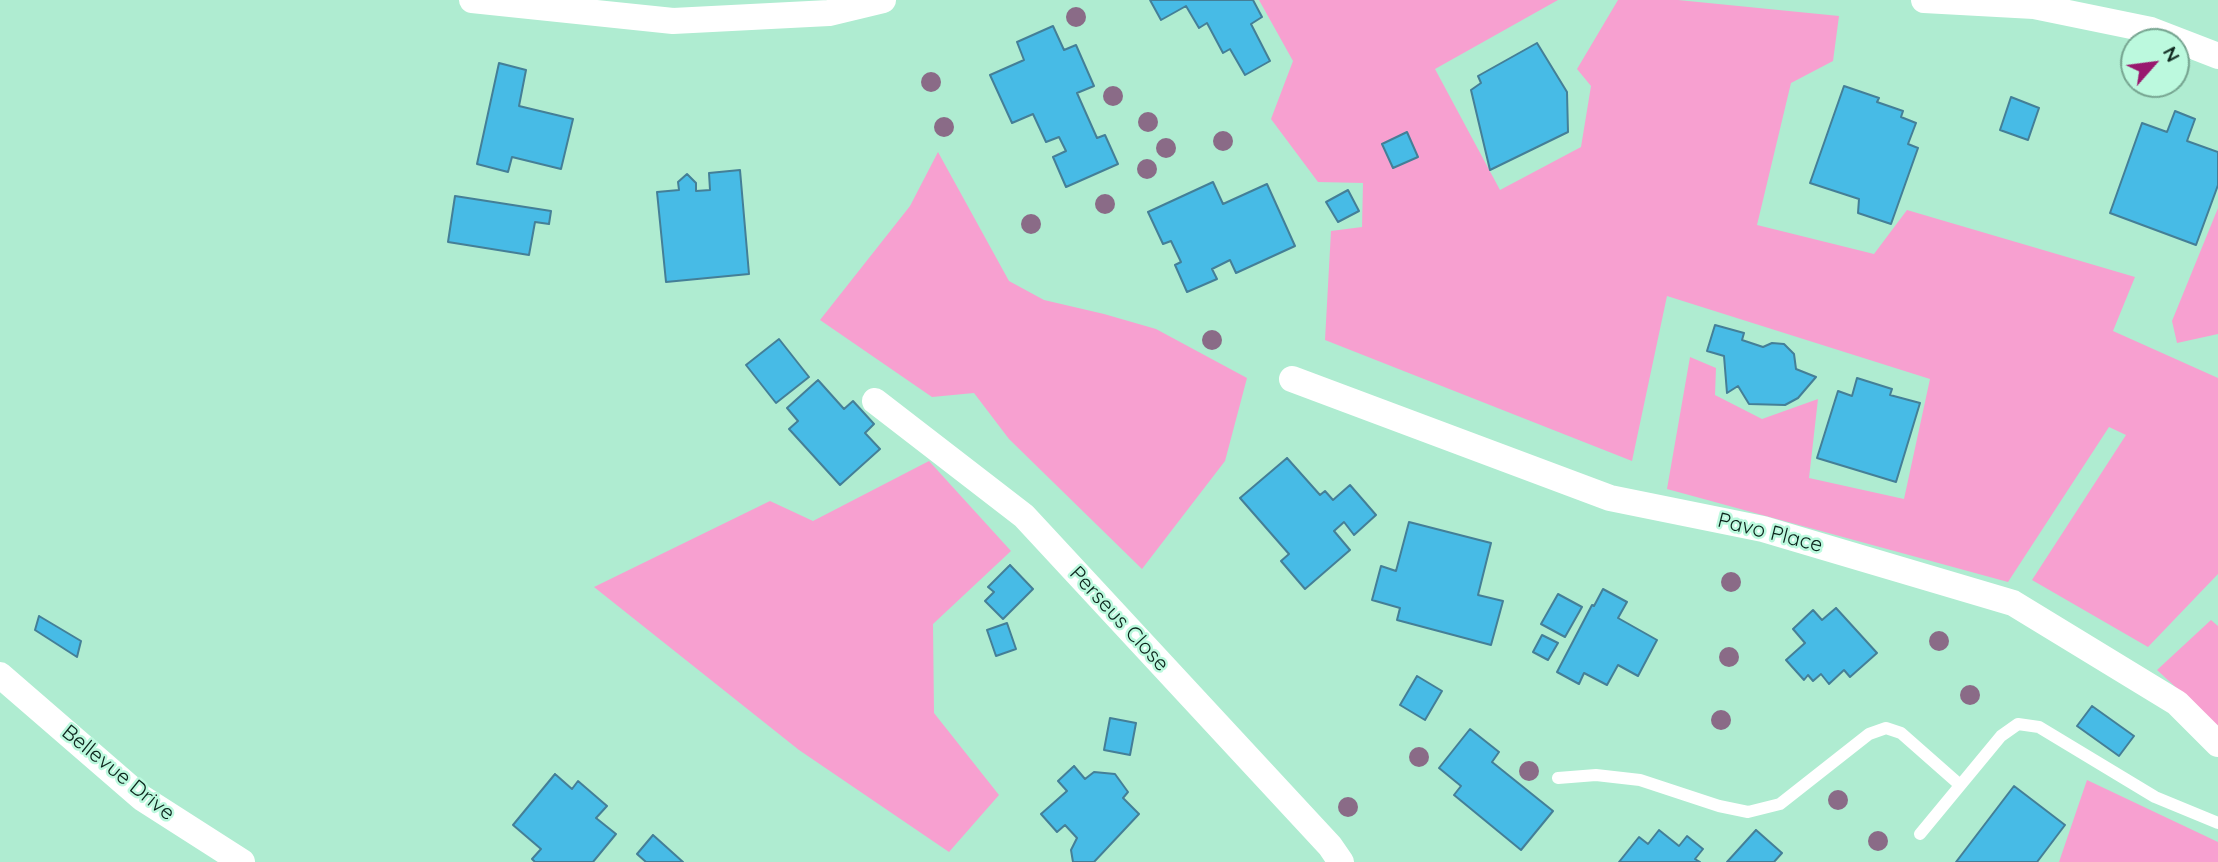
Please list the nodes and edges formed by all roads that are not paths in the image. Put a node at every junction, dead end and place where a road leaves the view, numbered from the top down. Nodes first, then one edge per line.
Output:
1 (472, 0) edge
2 (883, 0) edge
3 (1924, 0) edge
4 (2218, 56) edge
5 (1292, 379) dead end
6 (875, 401) dead end
7 (0, 675) edge
8 (2218, 744) edge
9 (1558, 778) dead end
10 (1960, 785) junction
11 (2218, 823) edge
12 (1920, 834) dead end
13 (242, 862) edge
14 (1341, 862) edge

1 - 2 street
3 - 4 street
5 - 8 street, Pavo Place
6 - 14 street, Perseus Close
7 - 13 street, Bellevue Drive
9 - 10 lane
10 - 11 lane
10 - 12 lane

